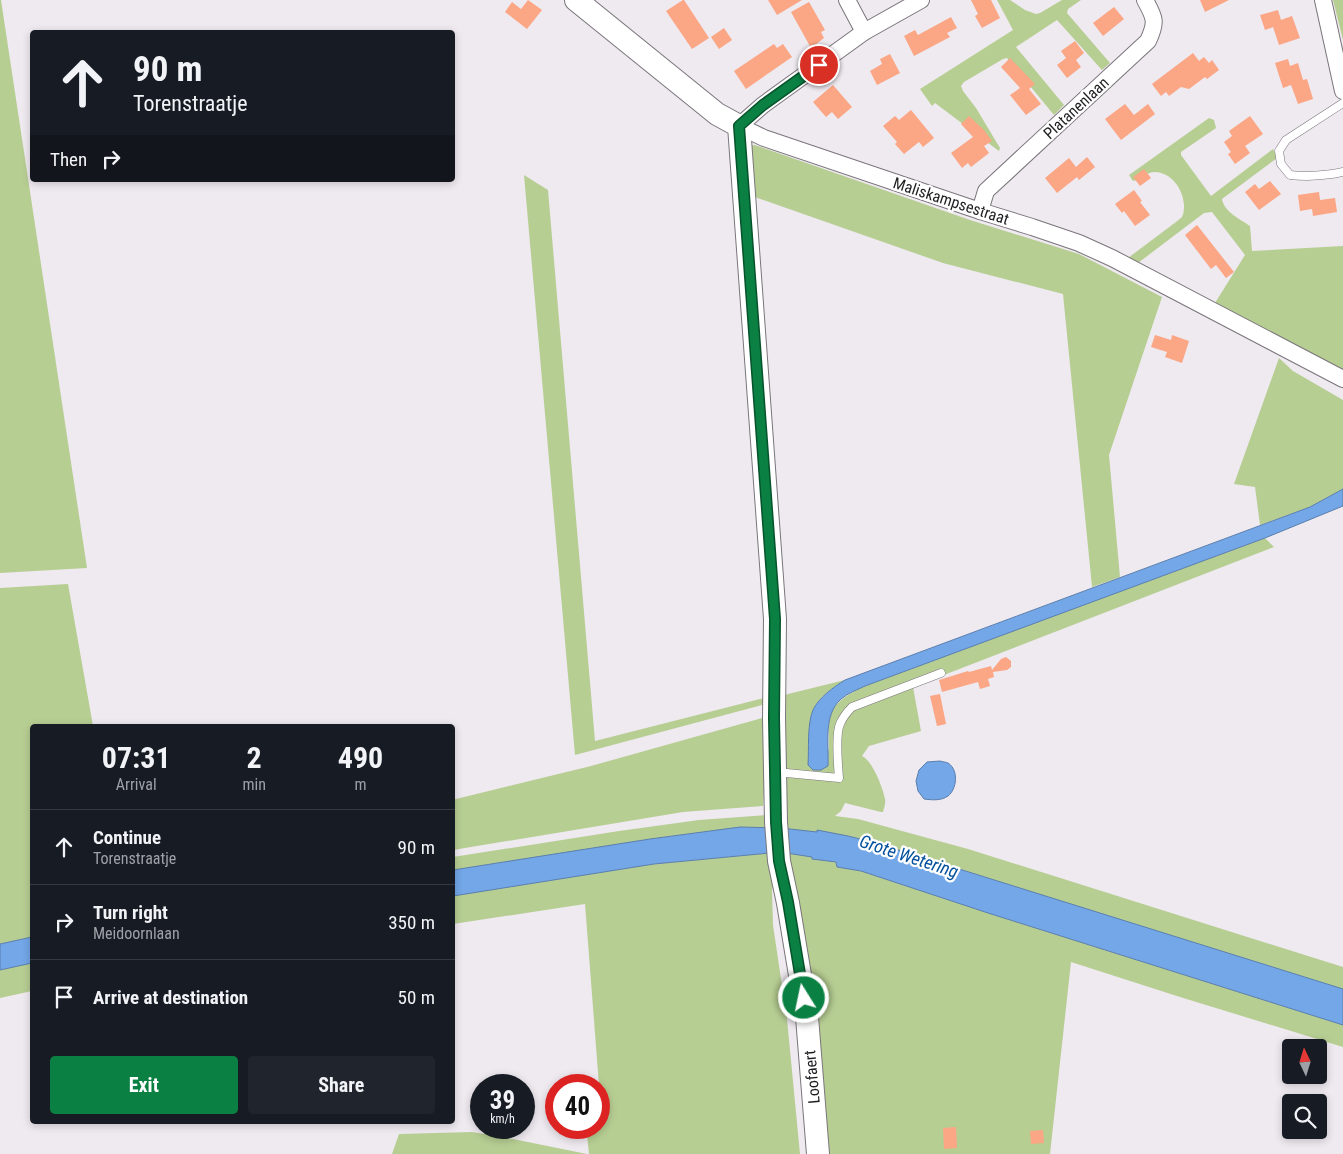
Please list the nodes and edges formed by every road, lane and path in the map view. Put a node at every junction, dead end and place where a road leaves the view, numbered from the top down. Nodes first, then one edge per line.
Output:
1 (576, 0) edge
2 (847, 0) edge
3 (921, 0) edge
4 (1145, 0) edge
5 (1323, 0) edge
6 (864, 32) junction
7 (1343, 91) edge
8 (1343, 103) edge
9 (739, 126) junction
10 (1343, 172) edge
11 (980, 211) junction
12 (1343, 379) edge
13 (941, 673) dead end
14 (774, 772) junction
15 (818, 1154) edge

1 - 9 street, Maliskampsestraat
2 - 6 street
3 - 6 street
4 - 11 street, Platanenlaan
5 - 7 street
6 - 9 street
8 - 10 lane
9 - 11 street, Maliskampsestraat
9 - 14 street, Loofaert
11 - 12 street, Maliskampsestraat
13 - 14 lane
14 - 15 street, Loofaert

